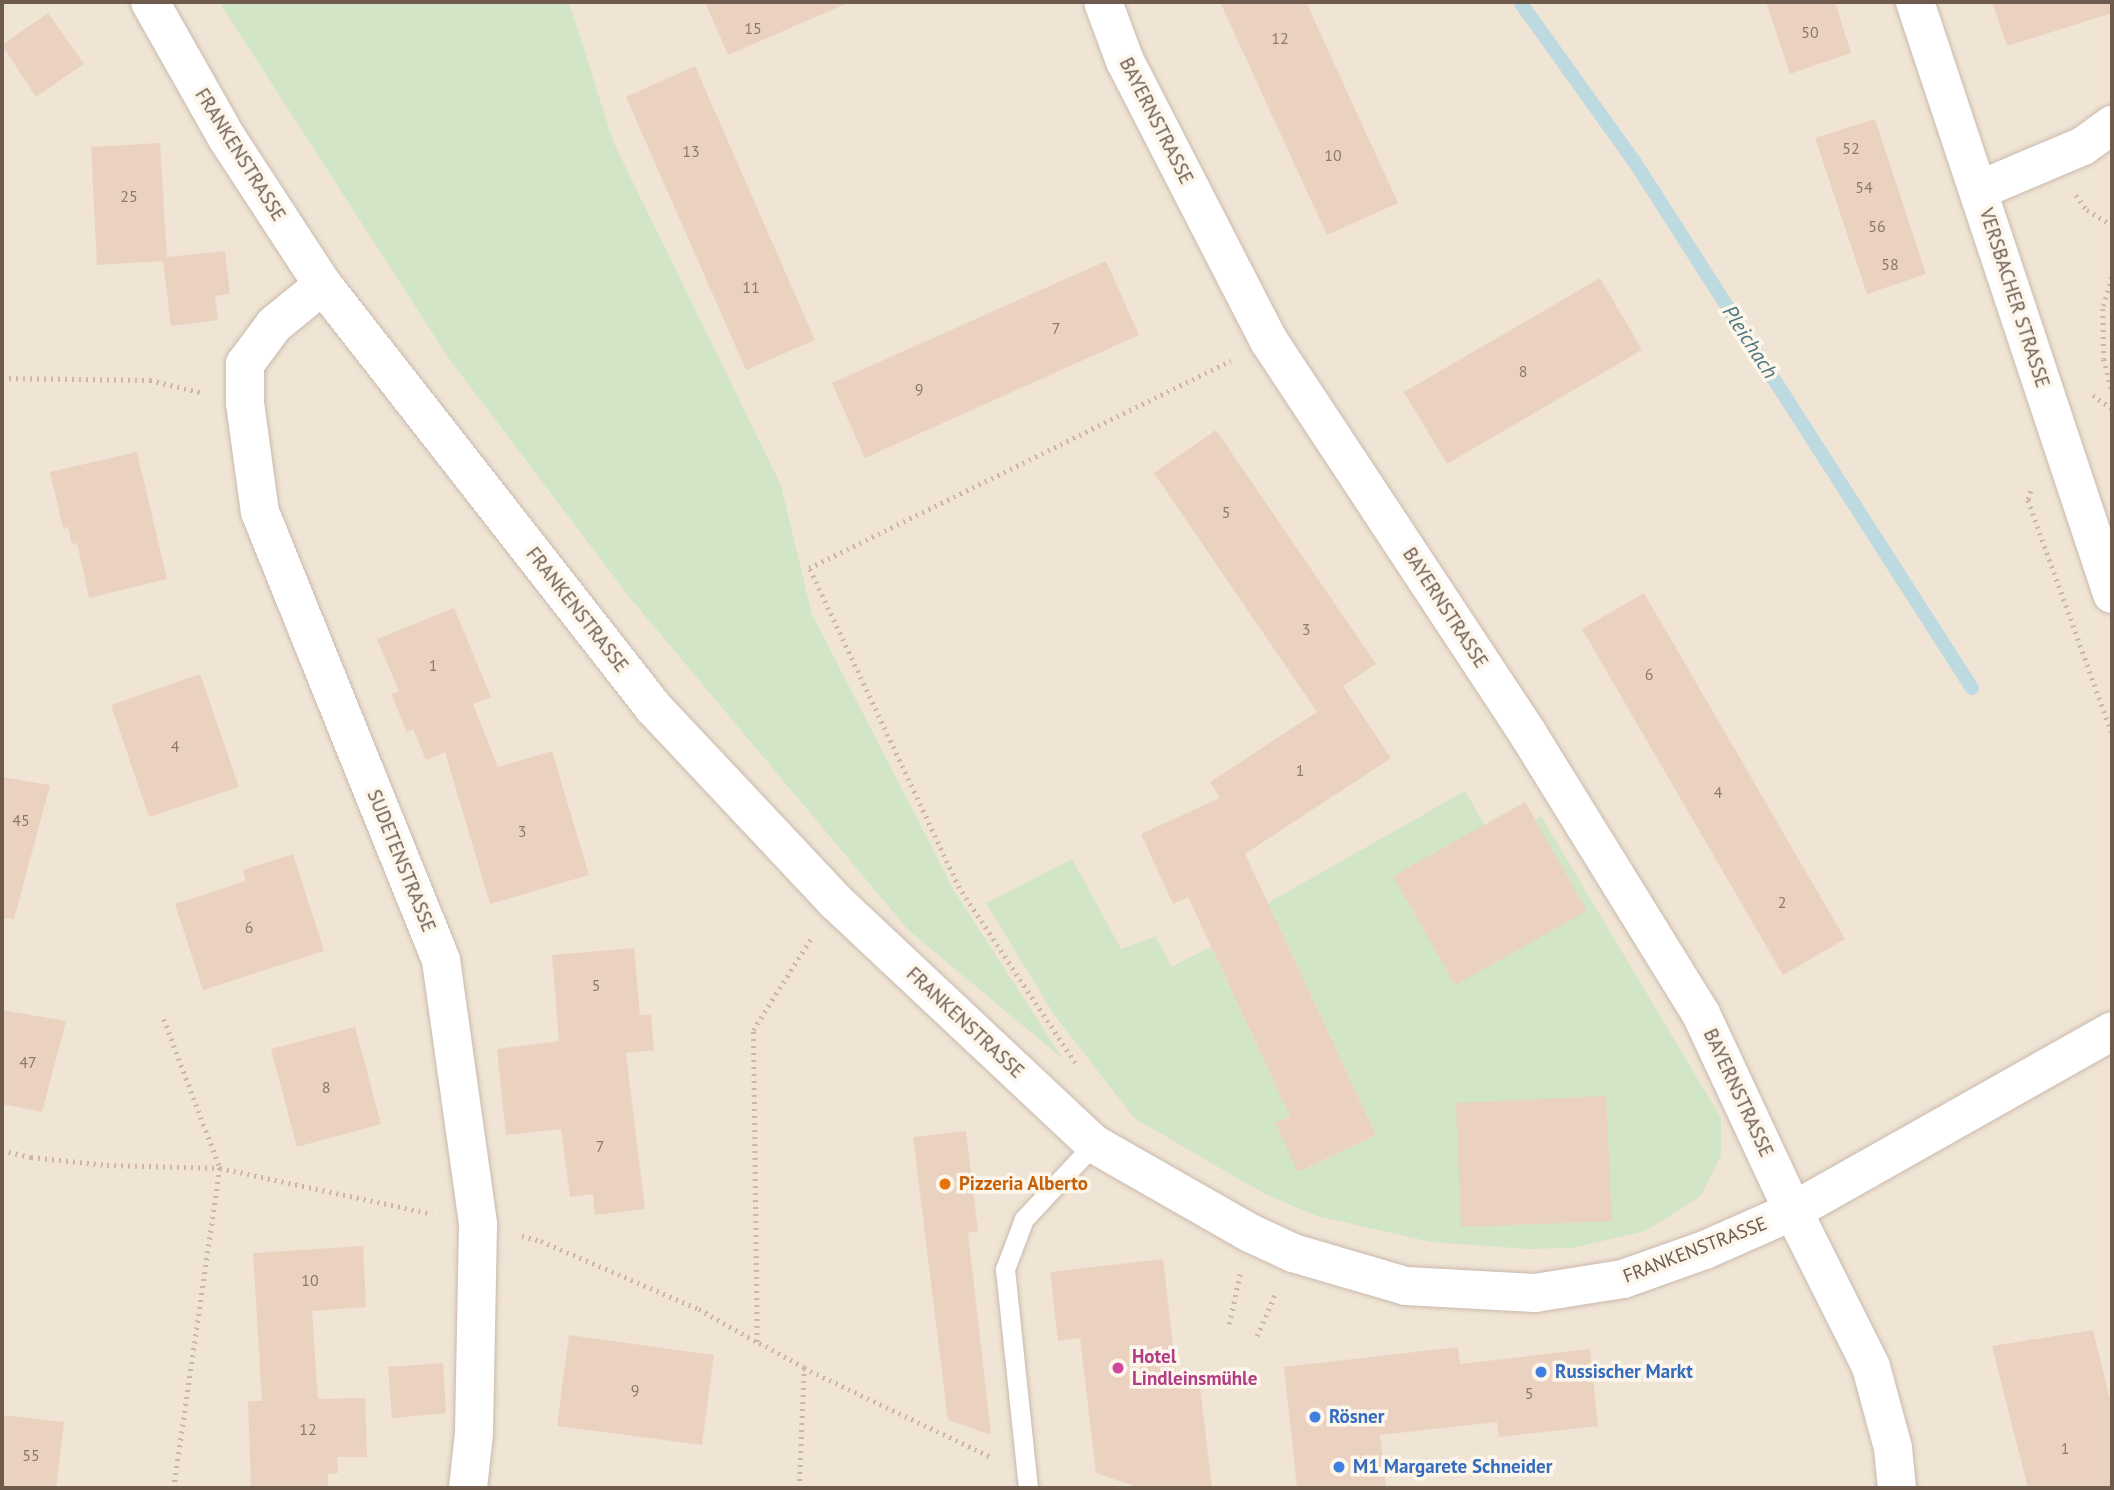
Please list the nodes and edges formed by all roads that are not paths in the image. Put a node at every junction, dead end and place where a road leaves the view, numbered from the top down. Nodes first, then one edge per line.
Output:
1 (150, 2) edge
2 (1103, 2) edge
3 (1915, 2) edge
4 (2112, 125) edge
5 (1979, 190) junction
6 (323, 285) junction
7 (2112, 594) edge
8 (2112, 1031) edge
9 (1094, 1144) junction
10 (1793, 1212) junction
11 (1026, 1481) edge
12 (468, 1488) edge
13 (1897, 1488) edge

1 - 6 street, FRANKENSTRASSE
2 - 10 street, BAYERNSTRASSE
3 - 5 street, VERSBACHER STRASSE
4 - 5 street
5 - 7 street, VERSBACHER STRASSE
6 - 9 street, FRANKENSTRASSE
6 - 12 street, SUDETENSTRASSE
8 - 10 street, FRANKENSTRASSE
9 - 10 street, FRANKENSTRASSE
9 - 11 lane
10 - 13 street, BAYERNSTRASSE

